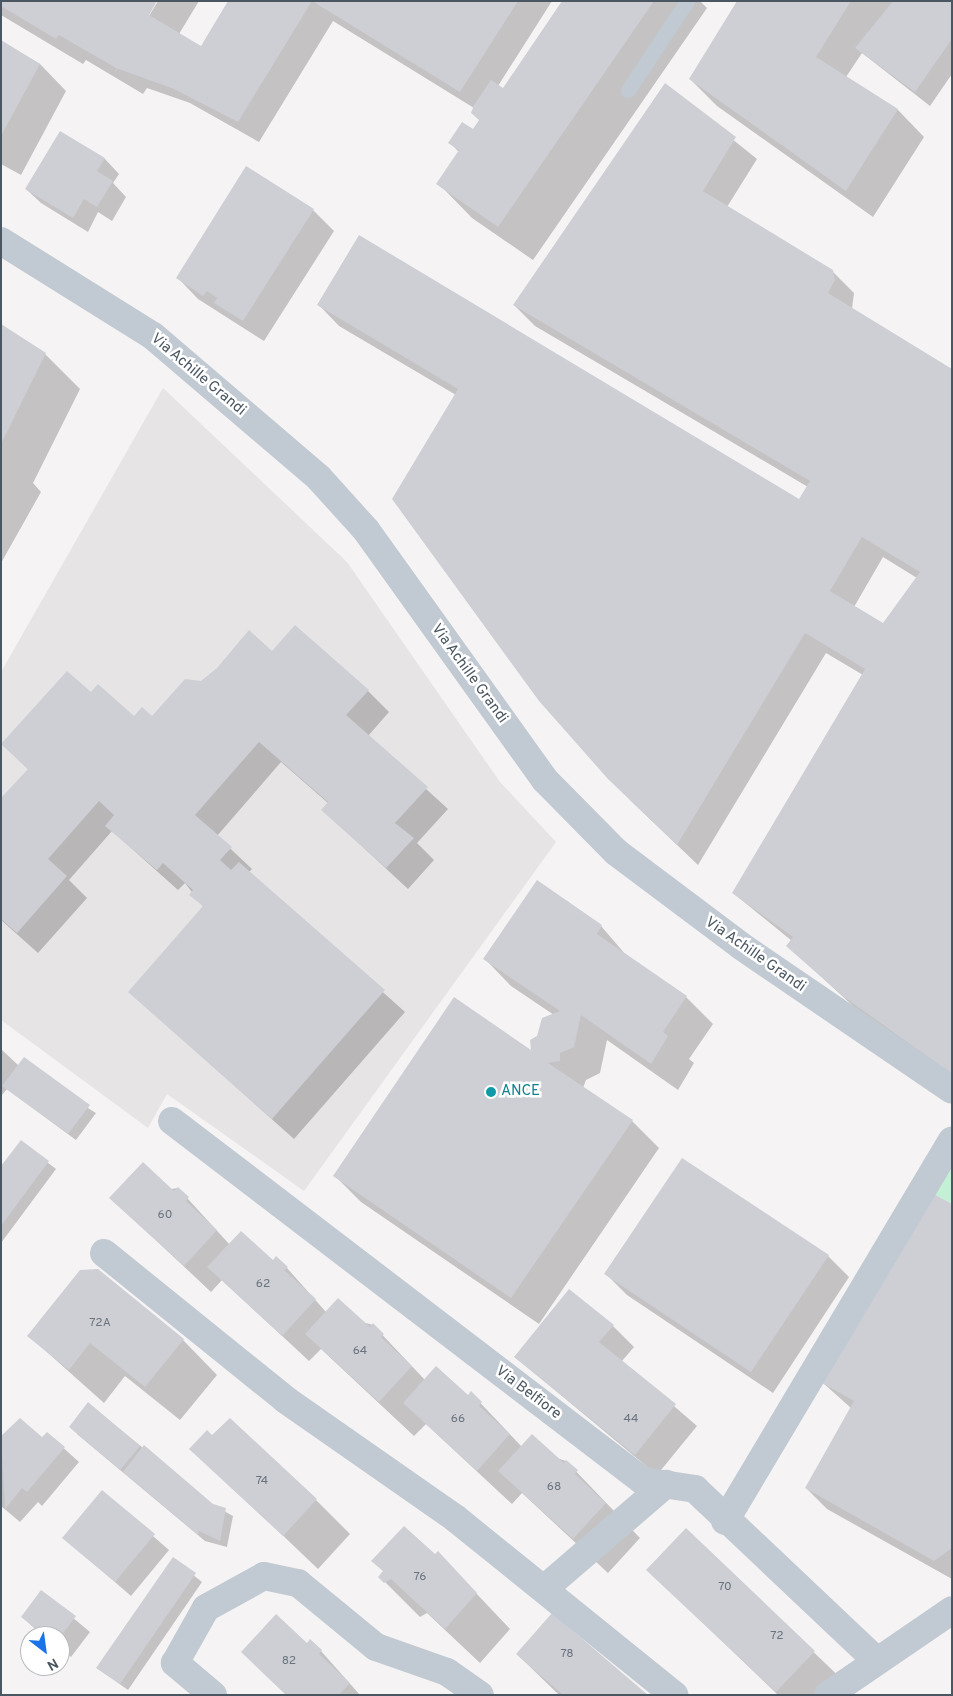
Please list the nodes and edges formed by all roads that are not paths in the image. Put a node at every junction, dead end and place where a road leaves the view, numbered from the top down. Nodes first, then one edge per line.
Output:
1 (688, 1) edge
2 (628, 90) dead end
3 (1, 241) edge
4 (952, 1090) edge
5 (172, 1121) dead end
6 (952, 1140) edge
7 (104, 1253) dead end
8 (666, 1484) junction
9 (725, 1521) junction
10 (546, 1588) junction
11 (952, 1610) edge
12 (876, 1661) junction
13 (213, 1695) edge
14 (480, 1695) edge
15 (674, 1695) edge
16 (828, 1695) edge

1 - 2 lane
3 - 4 street, Via Achille Grandi
5 - 8 street, Via Belfiore
6 - 9 street
7 - 10 street
8 - 9 street, Via Belfiore
8 - 10 street
9 - 12 street, Via Belfiore
10 - 15 street
11 - 12 street
12 - 16 street
13 - 14 street

